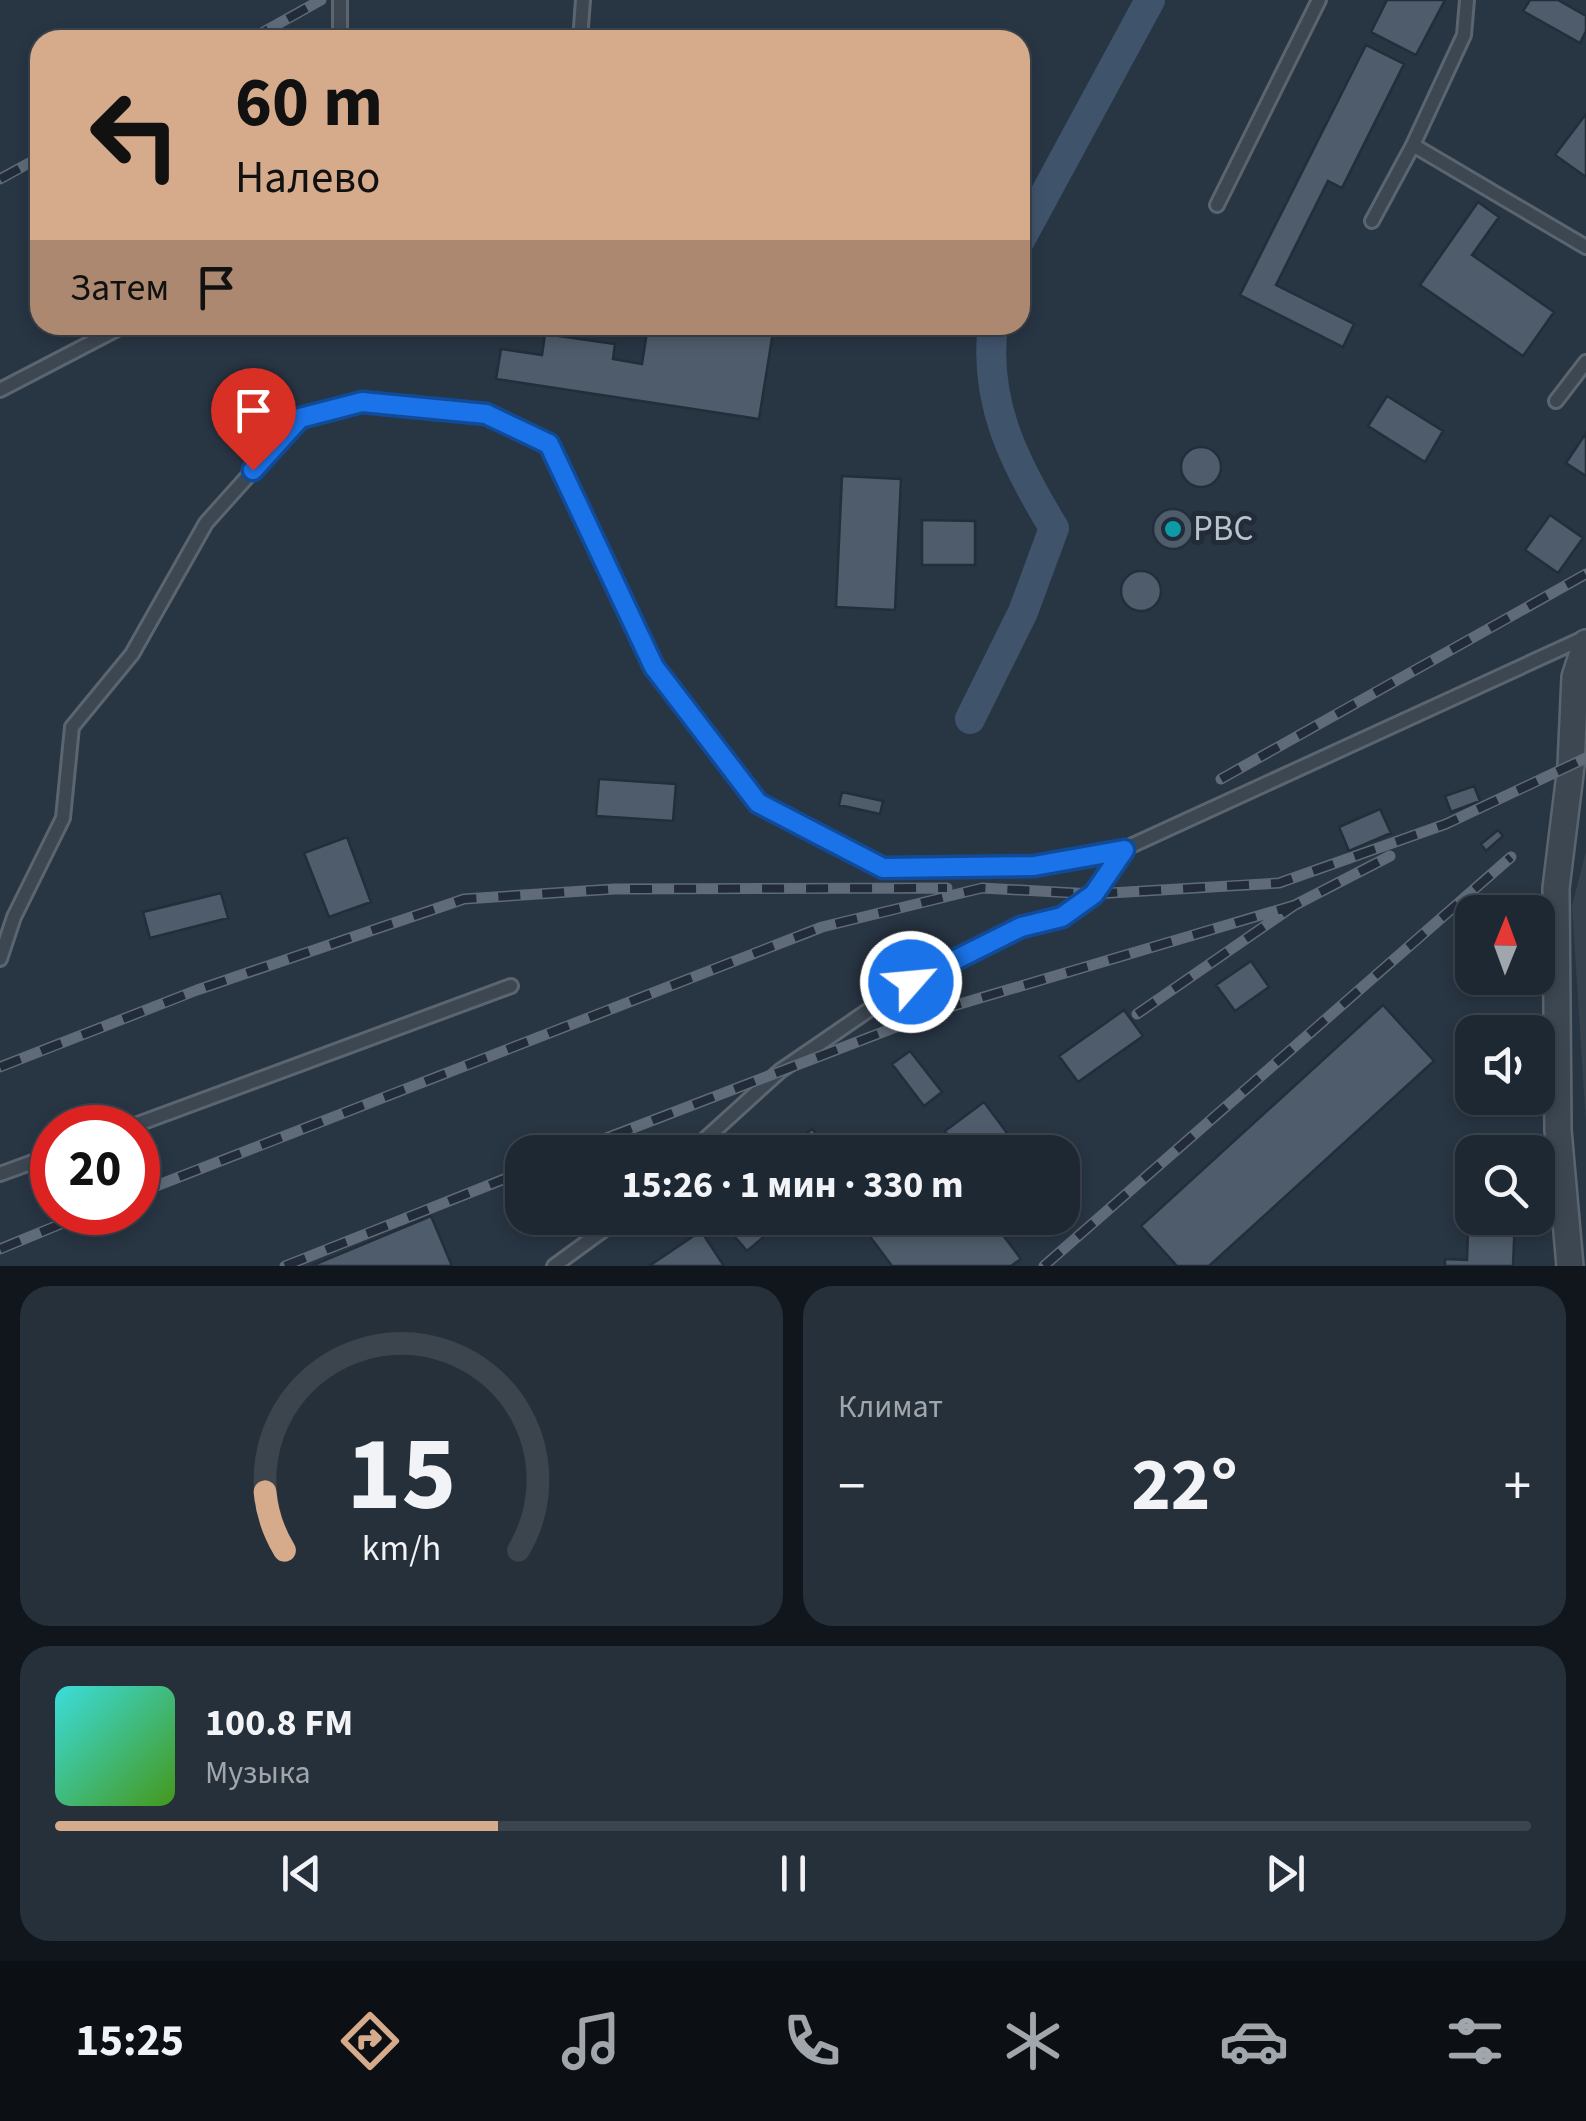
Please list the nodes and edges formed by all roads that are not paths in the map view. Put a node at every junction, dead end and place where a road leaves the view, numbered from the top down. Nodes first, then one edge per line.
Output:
1 (340, 0) edge
2 (582, 0) edge
3 (1320, 0) edge
4 (1466, 0) edge
5 (340, 30) edge
6 (580, 30) edge
7 (1413, 144) junction
8 (1217, 205) dead end
9 (1372, 221) dead end
10 (1586, 246) edge
11 (106, 335) edge
12 (1586, 362) edge
13 (0, 390) edge
14 (1556, 401) dead end
15 (1586, 640) edge
16 (1124, 850) junction
17 (0, 959) edge
18 (510, 986) dead end
19 (160, 1116) edge
20 (710, 1135) edge
21 (30, 1163) edge
22 (0, 1174) edge
23 (597, 1235) edge
24 (554, 1266) edge
25 (1570, 1266) edge

1 - 5 lane
2 - 6 lane
3 - 8 lane
4 - 7 lane
7 - 9 lane
7 - 10 lane
11 - 13 lane
12 - 14 lane
15 - 16 lane
15 - 25 street
16 - 17 lane
16 - 20 lane
18 - 19 lane
21 - 22 lane
23 - 24 lane

